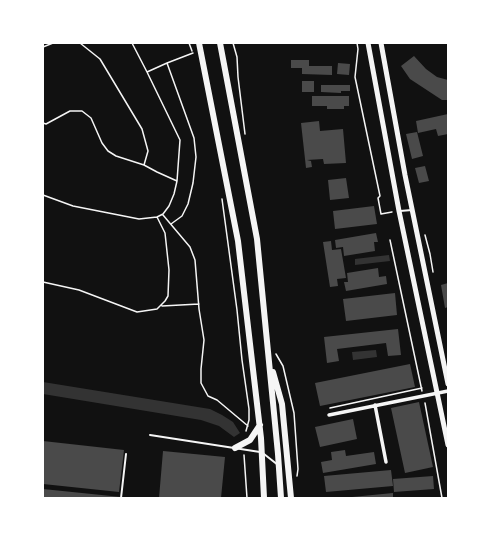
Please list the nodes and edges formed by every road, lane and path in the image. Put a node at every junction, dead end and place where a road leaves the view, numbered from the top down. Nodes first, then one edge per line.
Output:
1 (53, 43) edge
2 (80, 43) edge
3 (132, 43) edge
4 (190, 43) edge
5 (199, 43) edge
6 (220, 43) edge
7 (233, 43) edge
8 (357, 43) edge
9 (368, 43) edge
10 (381, 43) edge
11 (43, 47) edge
12 (237, 57) dead end
13 (167, 63) junction
14 (147, 72) junction
15 (43, 124) edge
16 (144, 165) junction
17 (177, 181) junction
18 (43, 196) edge
19 (221, 196) dead end
20 (412, 210) junction
21 (399, 211) junction
22 (163, 214) junction
23 (157, 217) junction
24 (171, 224) junction
25 (390, 240) dead end
26 (43, 282) edge
27 (199, 304) junction
28 (162, 306) junction
29 (269, 361) junction
30 (448, 384) edge
31 (448, 390) edge
32 (436, 393) junction
33 (423, 395) junction
34 (375, 405) junction
35 (329, 415) dead end
36 (260, 425) junction
37 (248, 426) junction
38 (150, 435) dead end
39 (245, 442) junction
40 (448, 445) edge
41 (235, 448) junction
42 (243, 450) junction
43 (261, 452) junction
44 (126, 454) dead end
45 (386, 462) dead end
46 (279, 465) junction
47 (121, 498) edge
48 (247, 498) edge
49 (264, 498) edge
50 (281, 498) edge
51 (291, 498) edge
52 (442, 498) edge

1 - 11 path
2 - 16 path
3 - 14 path
4 - 13 path
5 - 36 highway
6 - 29 highway
7 - 12 path
8 - 21 path
9 - 21 main road
10 - 20 main road
13 - 14 path
13 - 24 path
14 - 17 path
15 - 16 path
16 - 17 path
17 - 22 path
18 - 23 path
19 - 37 path
20 - 21 lane
20 - 30 main road
21 - 32 main road
22 - 23 path
22 - 24 path
23 - 28 path
24 - 27 path
25 - 33 path
26 - 28 path
27 - 28 path
27 - 37 path
29 - 46 highway
29 - 51 highway
31 - 32 street
32 - 33 street
32 - 40 main road
33 - 34 street
33 - 52 path
34 - 35 street
34 - 45 street
36 - 39 highway
36 - 43 highway
37 - 39 path
38 - 41 lane
39 - 41 highway
41 - 42 lane
42 - 43 lane
42 - 48 path
43 - 46 lane
43 - 49 highway
44 - 47 lane
46 - 50 highway

